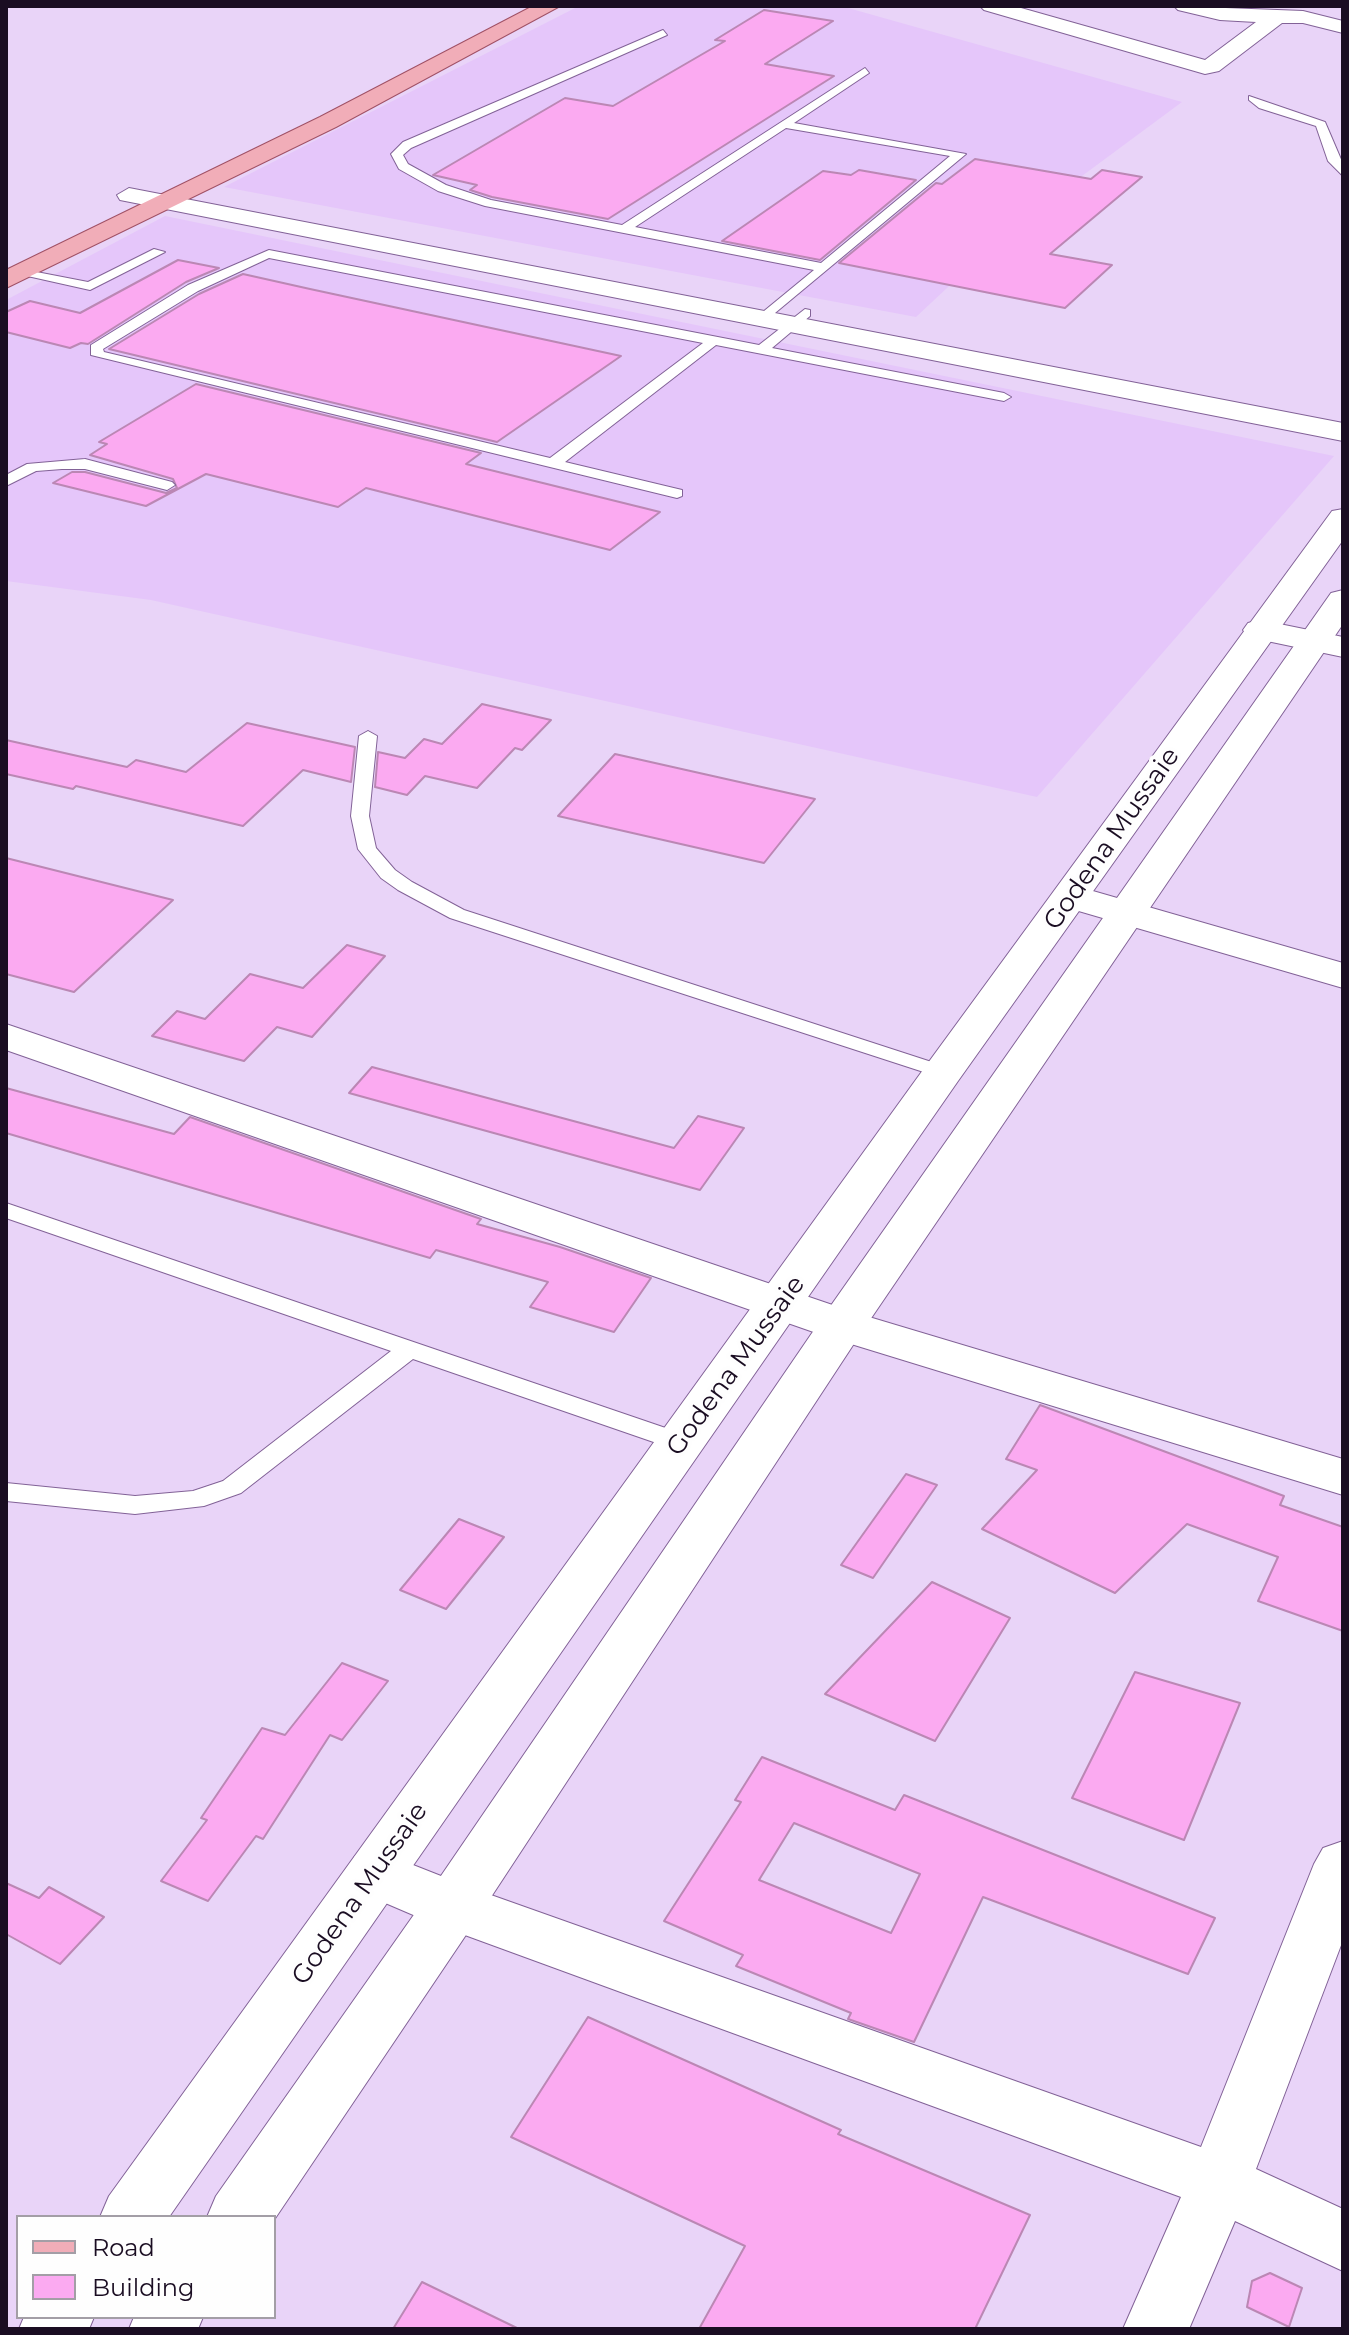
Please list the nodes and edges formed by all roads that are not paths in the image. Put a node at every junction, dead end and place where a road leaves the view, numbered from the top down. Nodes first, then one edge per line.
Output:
1 (508, 6) edge
2 (549, 6) edge
3 (991, 6) edge
4 (1185, 6) edge
5 (1278, 15) junction
6 (1343, 27) edge
7 (663, 33) dead end
8 (865, 71) dead end
9 (1253, 98) dead end
10 (295, 115) junction
11 (328, 122) junction
12 (782, 124) junction
13 (1343, 172) edge
14 (157, 194) junction
15 (624, 229) junction
16 (159, 252) dead end
17 (825, 268) junction
18 (11, 270) edge
19 (784, 316) junction
20 (711, 343) junction
21 (760, 351) junction
22 (1004, 397) dead end
23 (1343, 419) edge
24 (1343, 432) edge
25 (556, 461) junction
26 (6, 481) edge
27 (167, 485) dead end
28 (677, 493) dead end
29 (1343, 518) edge
30 (1343, 600) edge
31 (1260, 630) junction
32 (1328, 644) edge
33 (368, 736) dead end
34 (1072, 897) junction
35 (1126, 913) junction
36 (1343, 976) edge
37 (6, 1036) edge
38 (943, 1072) junction
39 (6, 1210) edge
40 (783, 1302) junction
41 (842, 1325) junction
42 (410, 1349) junction
43 (680, 1442) junction
44 (1343, 1477) edge
45 (6, 1492) edge
46 (1343, 1864) edge
47 (375, 1873) junction
48 (453, 1906) junction
49 (1219, 2182) junction
50 (133, 2215) edge
51 (240, 2215) edge
52 (1343, 2241) edge
53 (1156, 2329) edge

1 - 10 main road
2 - 11 main road
3 - 5 street
4 - 5 street
5 - 6 street
7 - 15 lane
8 - 12 lane
9 - 13 lane
10 - 11 main road
10 - 14 main road
11 - 14 main road
12 - 15 lane
12 - 17 lane
14 - 18 main road
14 - 18 main road
14 - 19 street
15 - 17 lane
16 - 18 lane
17 - 19 lane
19 - 21 lane
19 - 23 street
19 - 24 street
20 - 21 lane
20 - 25 lane
20 - 25 lane
21 - 22 lane
25 - 28 lane
26 - 27 lane
29 - 31 street, Godena Mussaie
30 - 32 street, Godena Mussaie
31 - 32 street
31 - 34 street, Godena Mussaie
32 - 35 street, Godena Mussaie
33 - 38 lane
34 - 35 street
34 - 38 street, Godena Mussaie
35 - 36 street
35 - 41 street, Godena Mussaie
37 - 40 street
38 - 40 street, Godena Mussaie
39 - 42 lane
40 - 41 street
40 - 43 street, Godena Mussaie
41 - 44 street
41 - 48 street, Godena Mussaie
42 - 43 lane
42 - 45 lane
43 - 47 street, Godena Mussaie
46 - 49 street
47 - 48 street
47 - 50 street, Godena Mussaie
48 - 49 street
48 - 51 street, Godena Mussaie
49 - 52 street
49 - 53 street

